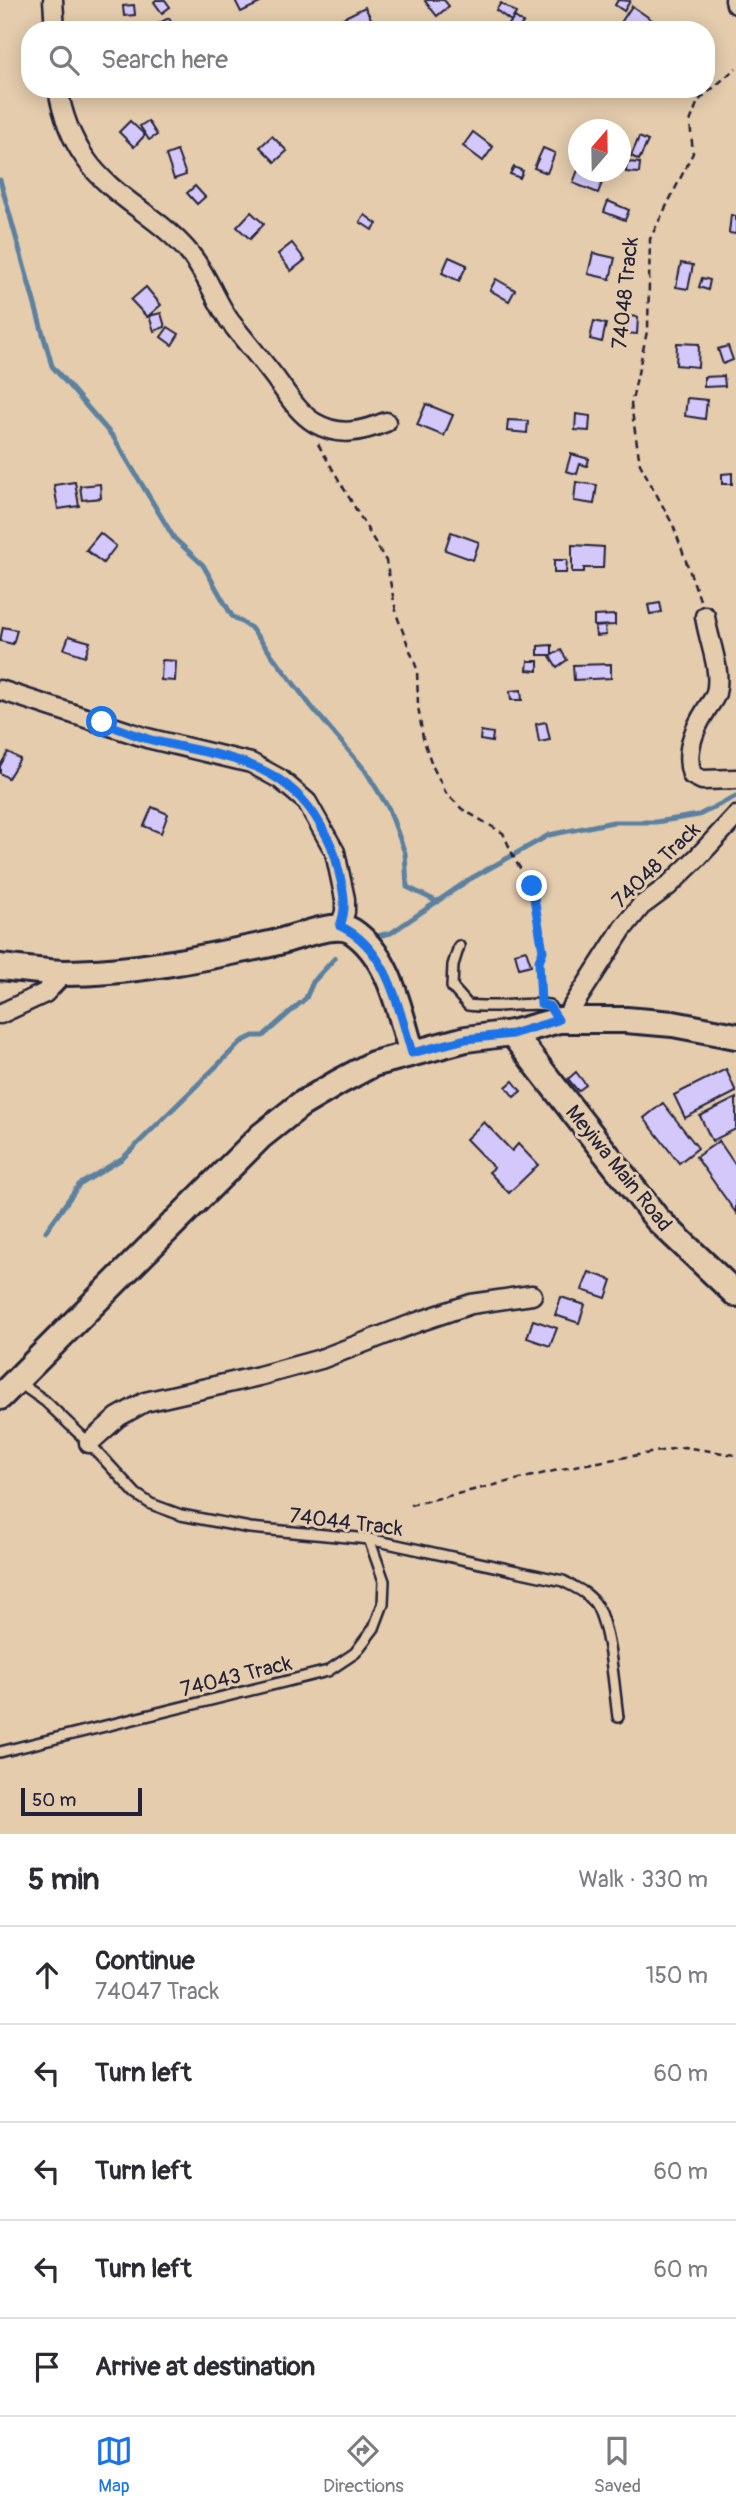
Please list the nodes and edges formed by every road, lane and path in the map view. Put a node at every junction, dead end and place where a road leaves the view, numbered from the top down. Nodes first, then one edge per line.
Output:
1 (53, 0) edge
2 (54, 21) edge
3 (736, 68) edge
4 (715, 86) edge
5 (61, 98) edge
6 (701, 98) edge
7 (386, 422) dead end
8 (317, 442) dead end
9 (705, 616) joint
10 (0, 690) edge
11 (736, 779) edge
12 (736, 816) edge
13 (346, 929) junction
14 (459, 946) dead end
15 (0, 967) edge
16 (64, 973) junction
17 (0, 1014) edge
18 (555, 1015) junction
19 (512, 1034) junction
20 (736, 1036) edge
21 (412, 1053) junction
22 (736, 1294) edge
23 (533, 1295) dead end
24 (8, 1389) edge
25 (89, 1443) junction
26 (736, 1455) edge
27 (410, 1505) dead end
28 (369, 1539) junction
29 (618, 1717) dead end
30 (0, 1752) edge

1 - 2 street
3 - 4 path, 74048 Track
5 - 7 street
6 - 9 path, 74048 Track
8 - 18 path
9 - 11 street
10 - 13 street
12 - 18 street, 74048 Track
13 - 16 street
13 - 21 street
14 - 18 lane
15 - 16 street
16 - 17 street
18 - 19 street
18 - 20 street
19 - 21 street
19 - 22 street, Meyiwa Main Road
21 - 24 street
23 - 25 street
24 - 25 lane, 74044 Track
25 - 28 lane, 74044 Track
26 - 27 path
28 - 29 lane, 74044 Track
28 - 30 lane, 74043 Track

